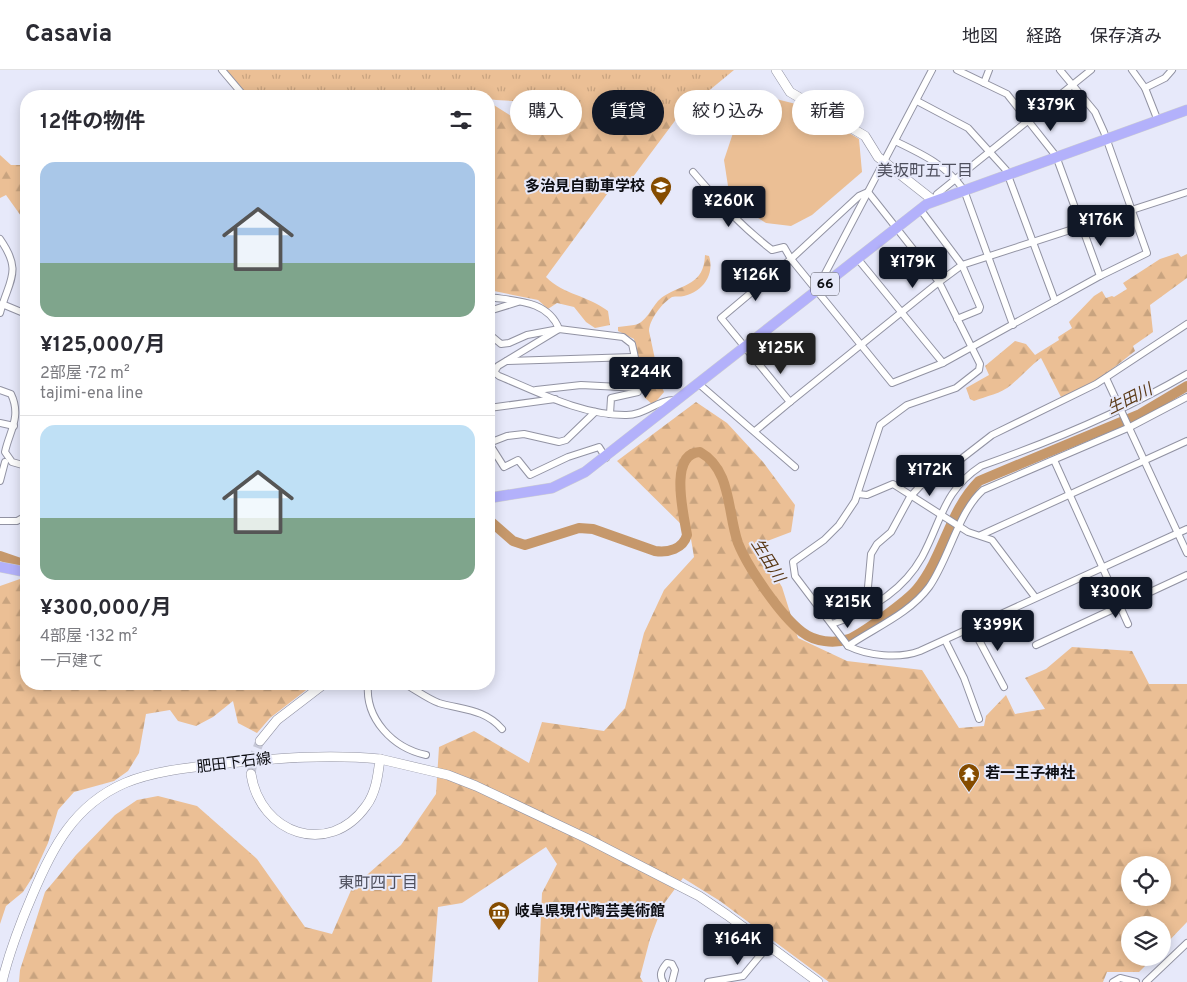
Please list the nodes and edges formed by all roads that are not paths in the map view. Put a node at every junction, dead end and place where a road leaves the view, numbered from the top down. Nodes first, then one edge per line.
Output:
1 (222, 70) edge
2 (776, 70) edge
3 (932, 70) edge
4 (957, 70) edge
5 (990, 70) edge
6 (1060, 70) edge
7 (1091, 70) edge
8 (1132, 70) edge
9 (1172, 70) edge
10 (984, 82) junction
11 (1073, 85) junction
12 (1145, 88) junction
13 (239, 90) edge
14 (917, 101) junction
15 (1187, 110) edge
16 (1028, 121) junction
17 (1158, 121) junction
18 (1107, 140) junction
19 (895, 141) junction
20 (990, 151) junction
21 (1056, 156) junction
22 (884, 163) junction
23 (693, 172) dead end
24 (1009, 174) junction
25 (956, 179) junction
26 (964, 190) junction
27 (868, 192) junction
28 (1187, 192) edge
29 (934, 201) junction
30 (920, 209) junction
31 (1132, 210) junction
32 (1082, 226) junction
33 (897, 227) junction
34 (0, 239) edge
35 (1033, 240) junction
36 (989, 256) junction
37 (857, 258) junction
38 (791, 259) junction
39 (962, 265) junction
40 (1100, 276) junction
41 (939, 282) junction
42 (816, 291) junction
43 (495, 298) edge
44 (519, 301) junction
45 (1055, 302) junction
46 (2, 304) junction
47 (495, 309) edge
48 (20, 312) edge
49 (901, 312) junction
50 (0, 313) edge
51 (957, 319) junction
52 (1187, 324) edge
53 (1013, 325) junction
54 (558, 329) junction
55 (495, 339) edge
56 (861, 345) junction
57 (744, 348) junction
58 (972, 348) junction
59 (633, 357) junction
60 (505, 361) junction
61 (943, 363) junction
62 (495, 370) edge
63 (495, 373) edge
64 (1187, 374) edge
65 (1106, 378) junction
66 (699, 384) junction
67 (640, 388) junction
68 (0, 390) edge
69 (534, 390) junction
70 (1187, 397) edge
71 (556, 399) junction
72 (679, 400) junction
73 (790, 402) junction
74 (495, 407) edge
75 (1120, 409) junction
76 (595, 412) junction
77 (610, 414) junction
78 (0, 423) edge
79 (14, 426) junction
80 (1130, 427) junction
81 (755, 431) junction
82 (1187, 441) edge
83 (495, 444) edge
84 (495, 454) edge
85 (606, 458) junction
86 (1054, 460) junction
87 (1144, 460) junction
88 (5, 461) edge
89 (20, 465) edge
90 (796, 467) dead end
91 (0, 481) edge
92 (858, 494) junction
93 (1070, 494) junction
94 (495, 495) edge
95 (910, 497) junction
96 (940, 515) junction
97 (20, 519) edge
98 (0, 521) edge
99 (960, 527) junction
100 (1187, 530) edge
101 (1178, 534) junction
102 (981, 536) junction
103 (1187, 553) edge
104 (0, 566) edge
105 (1103, 567) junction
106 (20, 571) edge
107 (1187, 575) edge
108 (1035, 597) junction
109 (1120, 606) junction
110 (866, 609) junction
111 (832, 624) junction
112 (1128, 624) dead end
113 (972, 627) junction
114 (945, 640) junction
115 (1036, 645) dead end
116 (848, 646) junction
117 (1004, 687) dead end
118 (316, 690) edge
119 (369, 690) edge
120 (415, 690) edge
121 (979, 719) dead end
122 (502, 729) dead end
123 (260, 740) tunnel mouth
124 (426, 755) dead end
125 (380, 759) junction
126 (251, 774) tunnel mouth
127 (1187, 944) edge
128 (768, 946) junction
129 (2, 982) edge
130 (663, 982) edge
131 (672, 982) edge
132 (708, 982) edge
133 (818, 982) edge
134 (1113, 982) edge
135 (1136, 982) edge
136 (1146, 982) edge

1 - 13 street
2 - 22 main road
3 - 14 street
4 - 10 street
5 - 10 street
6 - 11 street
7 - 11 street
8 - 12 street
9 - 12 street
10 - 16 street
11 - 16 street
11 - 18 street
12 - 17 street
14 - 19 street
14 - 20 street
15 - 17 main road, 66
16 - 20 street
16 - 21 street
17 - 18 main road, 66
18 - 21 main road, 66
18 - 31 street
19 - 22 street
19 - 25 street
20 - 24 street
20 - 25 street
21 - 24 main road, 66
21 - 32 street
22 - 27 street
22 - 29 main road
23 - 38 street
24 - 26 main road, 66
24 - 35 street
25 - 26 street
25 - 29 street
26 - 29 main road, 66
26 - 36 street
27 - 33 street
27 - 38 street
27 - 42 street
28 - 31 street
29 - 30 main road, 66
30 - 33 main road, 66
30 - 39 street
31 - 32 street
31 - 40 street
32 - 35 street
32 - 40 street
33 - 37 main road, 66
33 - 41 street
34 - 46 street
35 - 36 street
35 - 45 street
36 - 39 street
36 - 53 street
37 - 42 main road, 66
37 - 49 street
38 - 42 street
38 - 57 street
39 - 41 street
39 - 51 street
40 - 45 street
41 - 49 street
41 - 51 street
42 - 56 street
42 - 57 main road, 66
43 - 44 street
44 - 47 street
44 - 54 street
45 - 53 street
46 - 48 street
46 - 50 street
49 - 56 street
49 - 61 street
51 - 58 street
52 - 65 street
53 - 58 street
54 - 55 street
54 - 59 street
54 - 60 street
56 - 61 street
56 - 73 street
57 - 66 main road, 66
57 - 73 street
58 - 61 street
58 - 92 street
59 - 60 street
59 - 67 street
60 - 62 street
63 - 69 street
64 - 75 street
65 - 75 street
65 - 95 street
66 - 72 main road, 66
66 - 81 street
67 - 69 street
67 - 77 street
68 - 79 street
69 - 71 street
70 - 80 street
71 - 74 street
71 - 76 street
72 - 77 street
72 - 85 main road, 66
73 - 81 street
75 - 80 street
75 - 96 street
76 - 77 street
76 - 83 street
78 - 79 street
79 - 88 street
80 - 86 street
80 - 87 street
81 - 90 street
82 - 87 street
84 - 85 street
85 - 94 main road, 66
86 - 93 street
86 - 99 street
87 - 93 street
87 - 101 street
88 - 89 street
88 - 91 street
92 - 95 street
92 - 111 street
93 - 102 street
93 - 105 street
95 - 96 street
95 - 110 street
96 - 99 street
96 - 110 street
97 - 98 street
99 - 102 street
99 - 116 street
100 - 101 street
101 - 103 street
101 - 105 street
102 - 108 street
104 - 106 main road
105 - 108 street
105 - 109 street
107 - 109 street
108 - 113 street
109 - 112 street
109 - 115 street
110 - 111 street
111 - 116 street
113 - 114 street
113 - 117 street
114 - 116 street
114 - 121 street
118 - 123 main road, 肥田下石線
119 - 124 street
120 - 122 street
125 - 126 main road, 肥田下石線
125 - 128 main road
125 - 129 main road, 肥田下石線
127 - 136 street
128 - 132 street
128 - 133 main road
130 - 131 street
134 - 135 street

